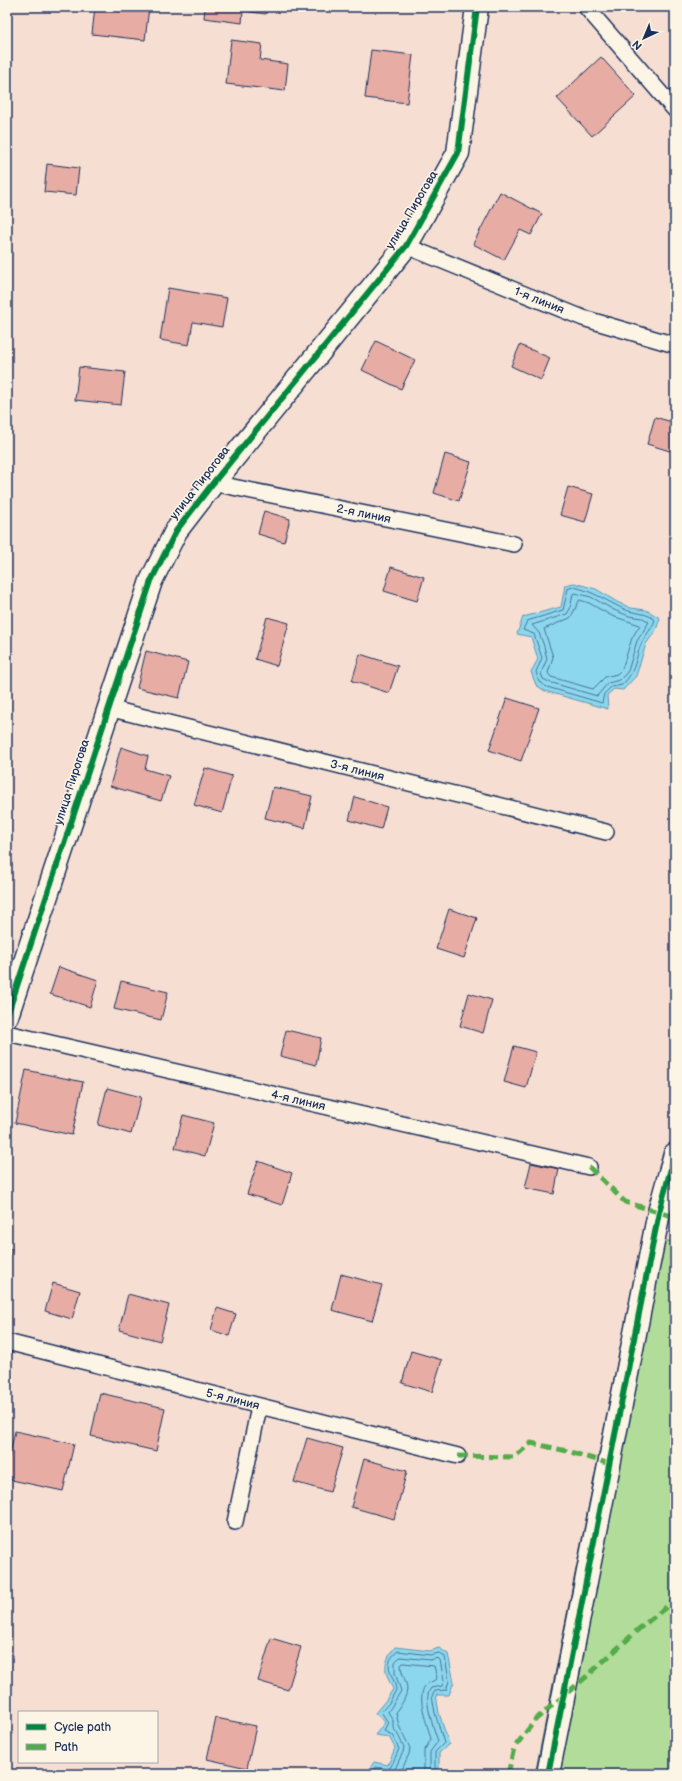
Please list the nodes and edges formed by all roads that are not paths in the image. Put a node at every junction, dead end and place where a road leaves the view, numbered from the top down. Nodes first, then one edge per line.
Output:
1 (477, 7) edge
2 (586, 7) edge
3 (675, 110) edge
4 (406, 246) junction
5 (675, 345) edge
6 (213, 483) junction
7 (514, 544) dead end
8 (108, 708) junction
9 (606, 832) dead end
10 (7, 1016) edge
11 (7, 1033) edge
12 (675, 1154) edge
13 (589, 1167) dead end
14 (7, 1342) edge
15 (259, 1407) junction
16 (458, 1456) dead end
17 (235, 1522) dead end
18 (548, 1774) edge

1 - 4 street, улица Пирогова
2 - 3 lane
4 - 5 lane, 1-я линия
4 - 6 street, улица Пирогова
6 - 7 lane, 2-я линия
6 - 8 street, улица Пирогова
8 - 9 lane, 3-я линия
8 - 10 street, улица Пирогова
11 - 13 lane, 4-я линия
12 - 18 street
14 - 15 lane, 5-я линия
15 - 16 lane, 5-я линия
15 - 17 lane

